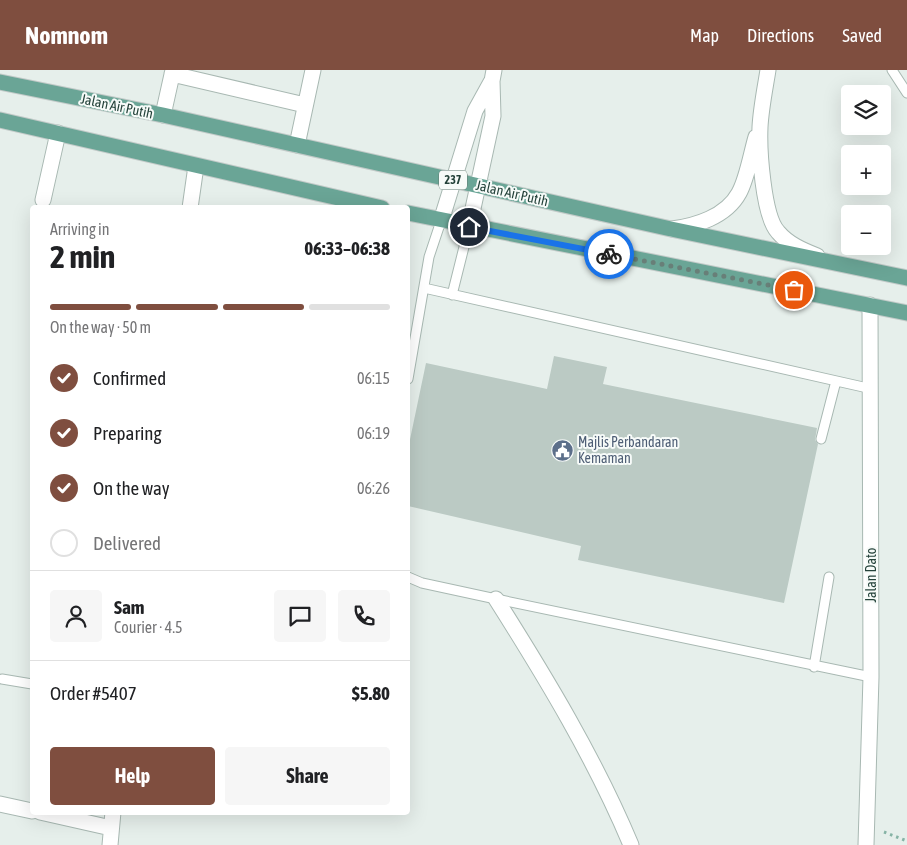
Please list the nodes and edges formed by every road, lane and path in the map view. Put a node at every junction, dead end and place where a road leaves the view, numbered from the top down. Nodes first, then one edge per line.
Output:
1 (313, 70) edge
2 (768, 70) edge
3 (892, 70) edge
4 (173, 72) edge
5 (493, 76) edge
6 (0, 82) edge
7 (907, 93) edge
8 (305, 105) junction
9 (163, 115) junction
10 (0, 120) edge
11 (760, 126) junction
12 (58, 134) junction
13 (297, 145) junction
14 (196, 166) junction
15 (453, 180) junction
16 (479, 186) junction
17 (43, 200) dead end
18 (190, 205) edge
19 (369, 205) edge
20 (410, 213) edge
21 (441, 221) junction
22 (469, 227) junction
23 (671, 229) junction
24 (825, 260) junction
25 (907, 278) edge
26 (424, 288) junction
27 (452, 295) junction
28 (870, 305) junction
29 (907, 313) edge
30 (410, 368) edge
31 (836, 381) junction
32 (872, 389) junction
33 (821, 439) dead end
34 (829, 577) dead end
35 (410, 578) edge
36 (496, 599) junction
37 (814, 667) junction
38 (871, 677) junction
39 (2, 679) dead end
40 (30, 684) edge
41 (0, 804) edge
42 (30, 811) edge
43 (67, 815) edge
44 (112, 820) edge
45 (866, 825) junction
46 (907, 842) edge
47 (110, 845) edge
48 (630, 845) edge
49 (866, 845) edge

1 - 8 street
2 - 11 street
3 - 7 lane
4 - 8 street
4 - 9 street
5 - 15 street
5 - 16 street
6 - 9 main road, Jalan Air Putih / 237
8 - 13 street
9 - 13 main road, Jalan Air Putih / 237
10 - 12 main road
11 - 23 street
11 - 24 street
12 - 14 main road
12 - 17 street
13 - 15 main road, Jalan Air Putih / 237
14 - 18 street
14 - 19 main road
15 - 16 main road, Jalan Air Putih / 237
15 - 21 street
16 - 22 street
16 - 23 main road, Jalan Air Putih / 237
20 - 21 main road
21 - 22 main road
21 - 26 lane
22 - 27 lane
22 - 28 main road
23 - 24 main road, Jalan Air Putih / 237
24 - 25 main road, Jalan Air Putih / 237
26 - 27 lane
26 - 30 lane
27 - 31 lane
28 - 29 main road
28 - 32 street, Jalan Dato
31 - 32 lane
31 - 33 lane
32 - 38 street, Jalan Dato
34 - 37 lane
35 - 36 lane
36 - 37 lane
36 - 48 street
37 - 38 lane
38 - 45 street, Jalan Dato
39 - 40 lane
41 - 42 street
43 - 44 street
44 - 47 street
45 - 46 path
45 - 49 street, Jalan Dato

